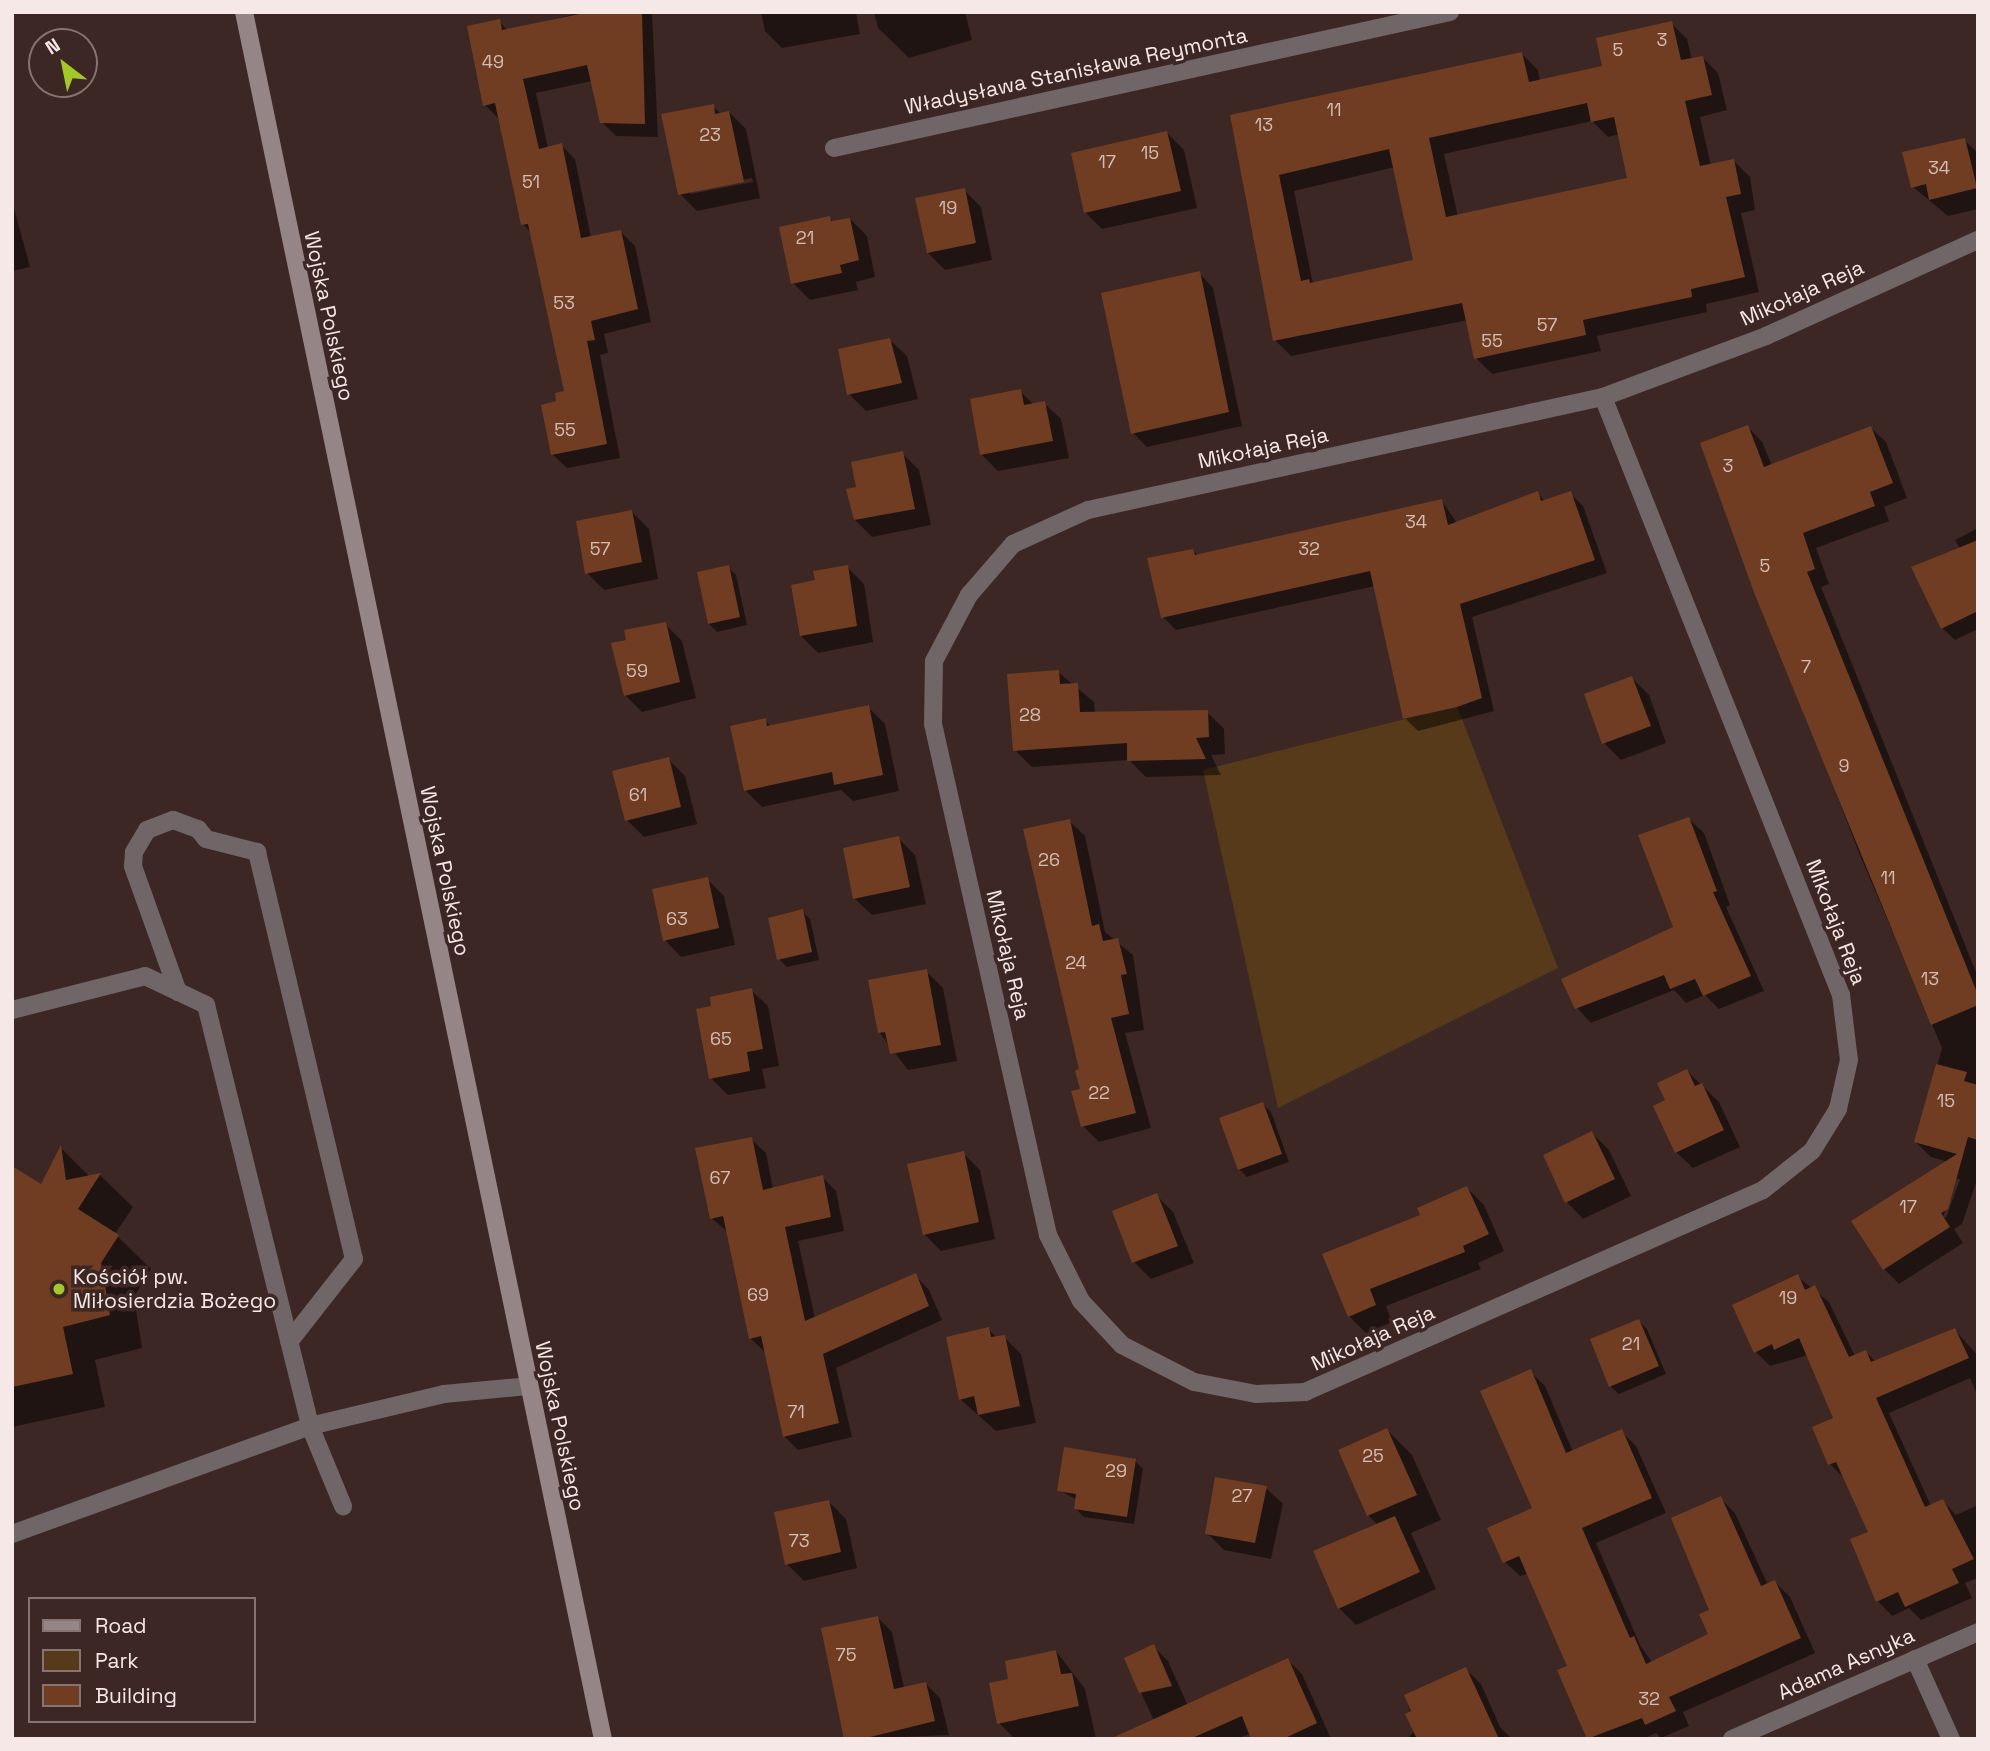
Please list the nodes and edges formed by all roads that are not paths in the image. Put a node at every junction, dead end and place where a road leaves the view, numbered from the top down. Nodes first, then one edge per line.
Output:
1 (244, 12) edge
2 (1450, 12) edge
3 (834, 148) dead end
4 (1978, 240) edge
5 (1603, 397) junction
6 (178, 992) junction
7 (12, 1010) edge
8 (289, 1342) junction
9 (528, 1386) junction
10 (310, 1426) junction
11 (343, 1506) dead end
12 (12, 1534) edge
13 (1978, 1632) edge
14 (1915, 1659) junction
15 (603, 1739) edge
16 (1732, 1739) edge
17 (1951, 1739) edge

1 - 9 main road, Wojska Polskiego
2 - 3 street, Władysława Stanisława Reymonta
4 - 5 street, Mikołaja Reja
5 - 5 street, Mikołaja Reja
6 - 7 street
6 - 8 street
6 - 8 street
8 - 10 street
9 - 10 street
9 - 15 main road, Wojska Polskiego
10 - 11 street
10 - 12 street
13 - 14 street, Adama Asnyka
14 - 16 street, Adama Asnyka
14 - 17 street

